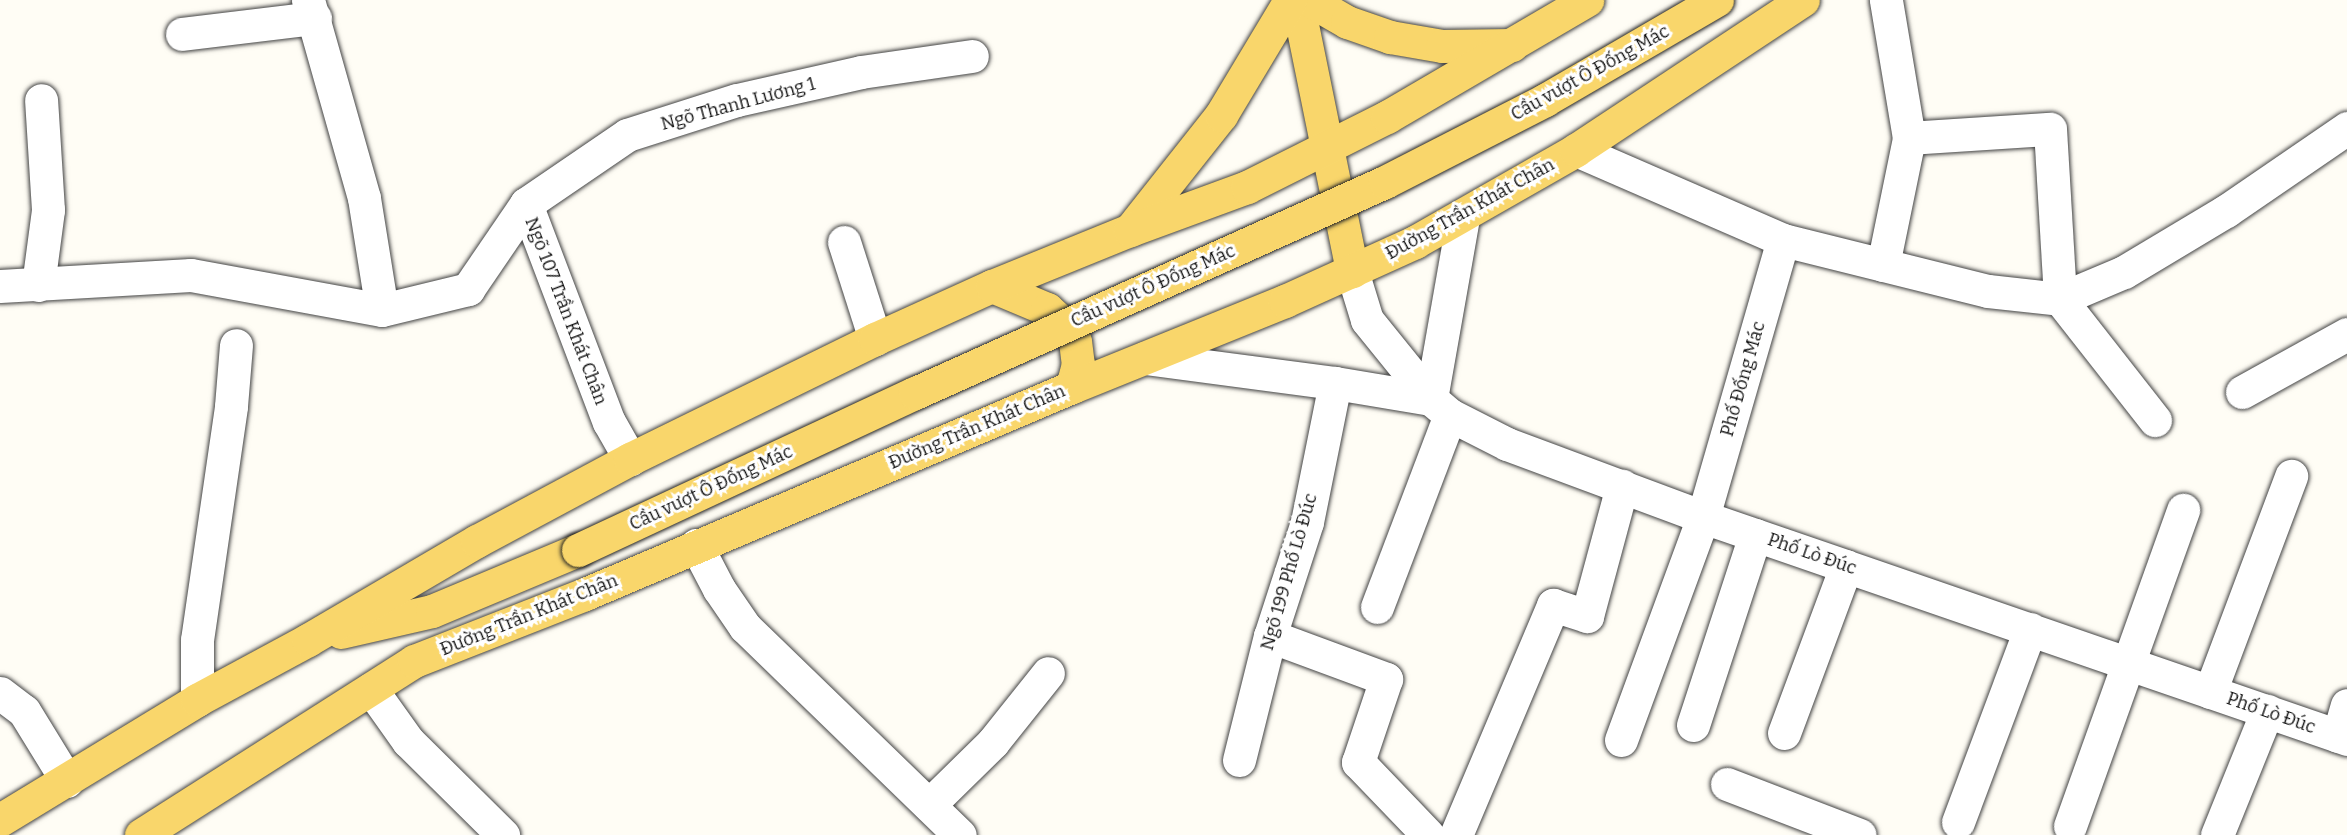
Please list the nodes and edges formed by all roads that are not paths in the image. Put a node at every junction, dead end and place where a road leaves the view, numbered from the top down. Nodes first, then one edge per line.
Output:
1 (1290, 0) edge
2 (1297, 0) edge
3 (1309, 0) edge
4 (1587, 0) edge
5 (1717, 0) edge
6 (1803, 0) edge
7 (1886, 0) edge
8 (312, 9) edge
9 (182, 34) dead end
10 (1514, 45) junction
11 (972, 56) dead end
12 (41, 100) dead end
13 (2347, 128) edge
14 (1909, 138) junction
15 (1327, 149) junction
16 (1576, 150) junction
17 (526, 204) junction
18 (1463, 216) junction
19 (1130, 230) junction
20 (1783, 240) junction
21 (844, 242) dead end
22 (1883, 265) junction
23 (1352, 271) junction
24 (39, 285) junction
25 (992, 286) junction
26 (2, 291) edge
27 (2060, 299) junction
28 (382, 310) junction
29 (2347, 334) edge
30 (875, 339) junction
31 (236, 345) dead end
32 (1145, 358) junction
33 (1335, 383) junction
34 (1072, 387) junction
35 (2242, 392) dead end
36 (1440, 407) junction
37 (2155, 420) dead end
38 (630, 459) junction
39 (2291, 476) dead end
40 (1622, 486) junction
41 (2183, 510) dead end
42 (1703, 517) junction
43 (1755, 535) junction
44 (696, 545) junction
45 (578, 550) junction
46 (1846, 566) junction
47 (1377, 607) dead end
48 (2030, 629) junction
49 (1270, 636) junction
50 (308, 640) junction
51 (414, 661) junction
52 (2127, 663) junction
53 (1048, 673) dead end
54 (371, 689) junction
55 (2210, 692) junction
56 (0, 693) edge
57 (197, 700) junction
58 (2347, 705) edge
59 (2267, 711) junction
60 (1693, 725) dead end
61 (1784, 732) dead end
62 (2343, 738) edge
63 (1621, 740) dead end
64 (1239, 760) dead end
65 (67, 781) junction
66 (1727, 784) dead end
67 (929, 805) junction
68 (0, 820) edge
69 (1958, 822) dead end
70 (2070, 826) dead end
71 (156, 831) edge
72 (496, 833) edge
73 (960, 835) edge
74 (1428, 835) edge
75 (1456, 835) edge
76 (1860, 835) edge
77 (2217, 835) edge

1 - 19 main road
2 - 15 main road
3 - 10 main road
4 - 10 main road
5 - 45 main road, Cầu vượt Ô Đống Mác, bridge
6 - 16 main road, Đường Trần Khát Chân
7 - 14 street
8 - 9 street
8 - 28 street
10 - 15 main road
11 - 17 street, Ngõ Thanh Lương 1
12 - 24 street
13 - 27 street
14 - 22 street
14 - 27 street
15 - 19 main road
15 - 23 main road
16 - 18 main road, Đường Trần Khát Chân
16 - 20 street
17 - 28 street, Ngõ 107 Trần Khát Chân
17 - 38 street, Ngõ 107 Trần Khát Chân
18 - 23 main road, Đường Trần Khát Chân
18 - 36 street
19 - 25 main road
20 - 22 street
20 - 42 street, Phố Đống Mác
21 - 30 street
22 - 27 street
23 - 32 main road, Đường Trần Khát Chân
23 - 36 street, Phố Lò Đúc
24 - 26 street
24 - 28 street
25 - 30 main road
25 - 34 main road
27 - 37 street
29 - 35 street
30 - 38 main road
31 - 57 street
32 - 33 street
32 - 34 main road, Đường Trần Khát Chân
33 - 36 street
33 - 49 street, Ngõ 199 Phố Lò Đúc
34 - 44 main road, Đường Trần Khát Chân
36 - 40 street, Phố Lò Đúc
36 - 47 street
38 - 50 main road
39 - 55 street
40 - 42 street, Phố Lò Đúc
40 - 75 street
41 - 52 street
42 - 43 street, Phố Lò Đúc
42 - 63 street, Phố Đống Mác
43 - 46 street, Phố Lò Đúc
43 - 60 street
44 - 51 main road, Đường Trần Khát Chân
44 - 67 street
45 - 50 main road, Cầu vượt Ô Đống Mác
45 - 51 main road, Cầu vượt Ô Đống Mác
46 - 48 street, Phố Lò Đúc
46 - 61 street
48 - 52 street, Phố Lò Đúc
48 - 69 street
49 - 64 street, Ngõ 199 Phố Lò Đúc
49 - 74 street
50 - 57 main road
51 - 54 main road, Đường Trần Khát Chân
52 - 55 street, Phố Lò Đúc
52 - 70 street
53 - 67 street
54 - 71 main road, Đường Trần Khát Chân
54 - 72 street
55 - 59 street, Phố Lò Đúc
56 - 65 street
57 - 65 main road
58 - 62 street
59 - 62 street, Phố Lò Đúc
59 - 77 street
65 - 68 main road
66 - 76 street
67 - 73 street

